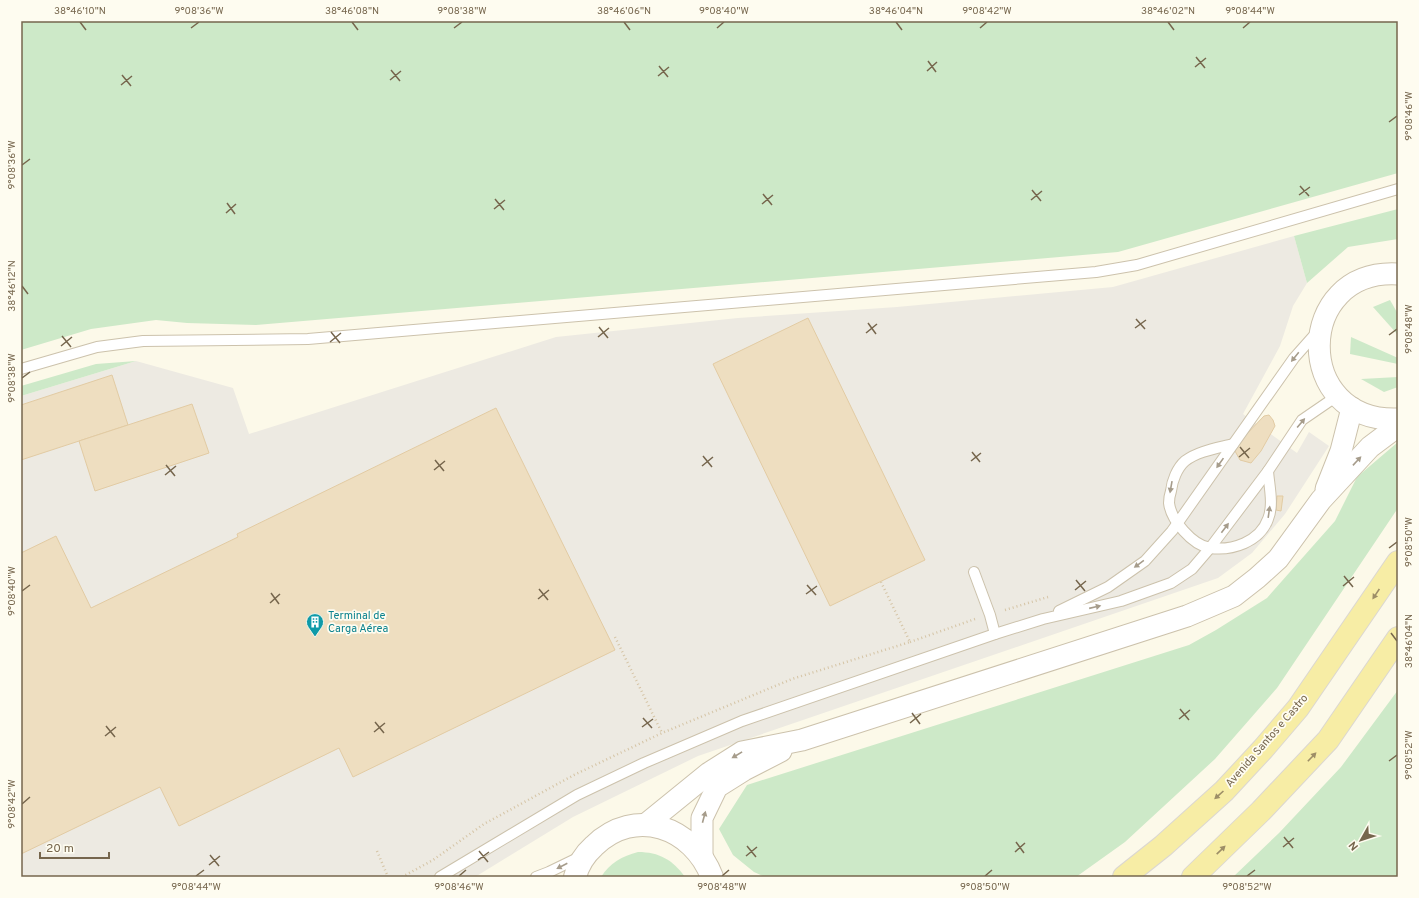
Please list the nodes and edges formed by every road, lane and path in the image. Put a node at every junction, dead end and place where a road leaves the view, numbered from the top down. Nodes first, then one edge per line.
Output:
1 (1398, 189) edge
2 (1393, 272) edge
3 (1321, 328) junction
4 (21, 369) edge
5 (1345, 402) junction
6 (1398, 419) edge
7 (1398, 426) edge
8 (1233, 444) junction
9 (1268, 471) junction
10 (1321, 500) junction
11 (1177, 524) junction
12 (1210, 548) junction
13 (1398, 562) edge
14 (974, 572) dead end
15 (1055, 595) dead end
16 (990, 615) junction
17 (1043, 619) junction
18 (995, 634) junction
19 (615, 637) dead end
20 (1398, 638) edge
21 (910, 642) dead end
22 (662, 732) dead end
23 (802, 740) junction
24 (645, 825) junction
25 (377, 852) dead end
26 (587, 853) junction
27 (702, 856) junction
28 (388, 877) edge
29 (440, 877) edge
30 (536, 877) edge
31 (576, 877) edge
32 (712, 877) edge
33 (1124, 877) edge
34 (1193, 877) edge

1 - 4 lane
2 - 3 street
3 - 5 street
3 -> 8 lane
5 - 6 street
9 -> 5 lane
5 - 10 street
10 -> 7 street
8 -> 11 lane
8 -> 11 lane
12 -> 9 lane
12 -> 9 lane
10 - 23 street
11 - 12 lane
11 -> 17 lane
17 -> 12 lane
13 -> 33 main road, Avenida Santos e Castro
14 - 16 lane
15 - 16 path
16 - 18 lane
16 - 21 path
17 - 18 lane
18 - 29 lane
19 - 22 path
34 -> 20 main road
23 -> 24 street
27 -> 23 street
24 - 26 street
24 - 27 street
25 - 28 path
26 -> 30 lane
26 - 31 street
27 - 32 street

